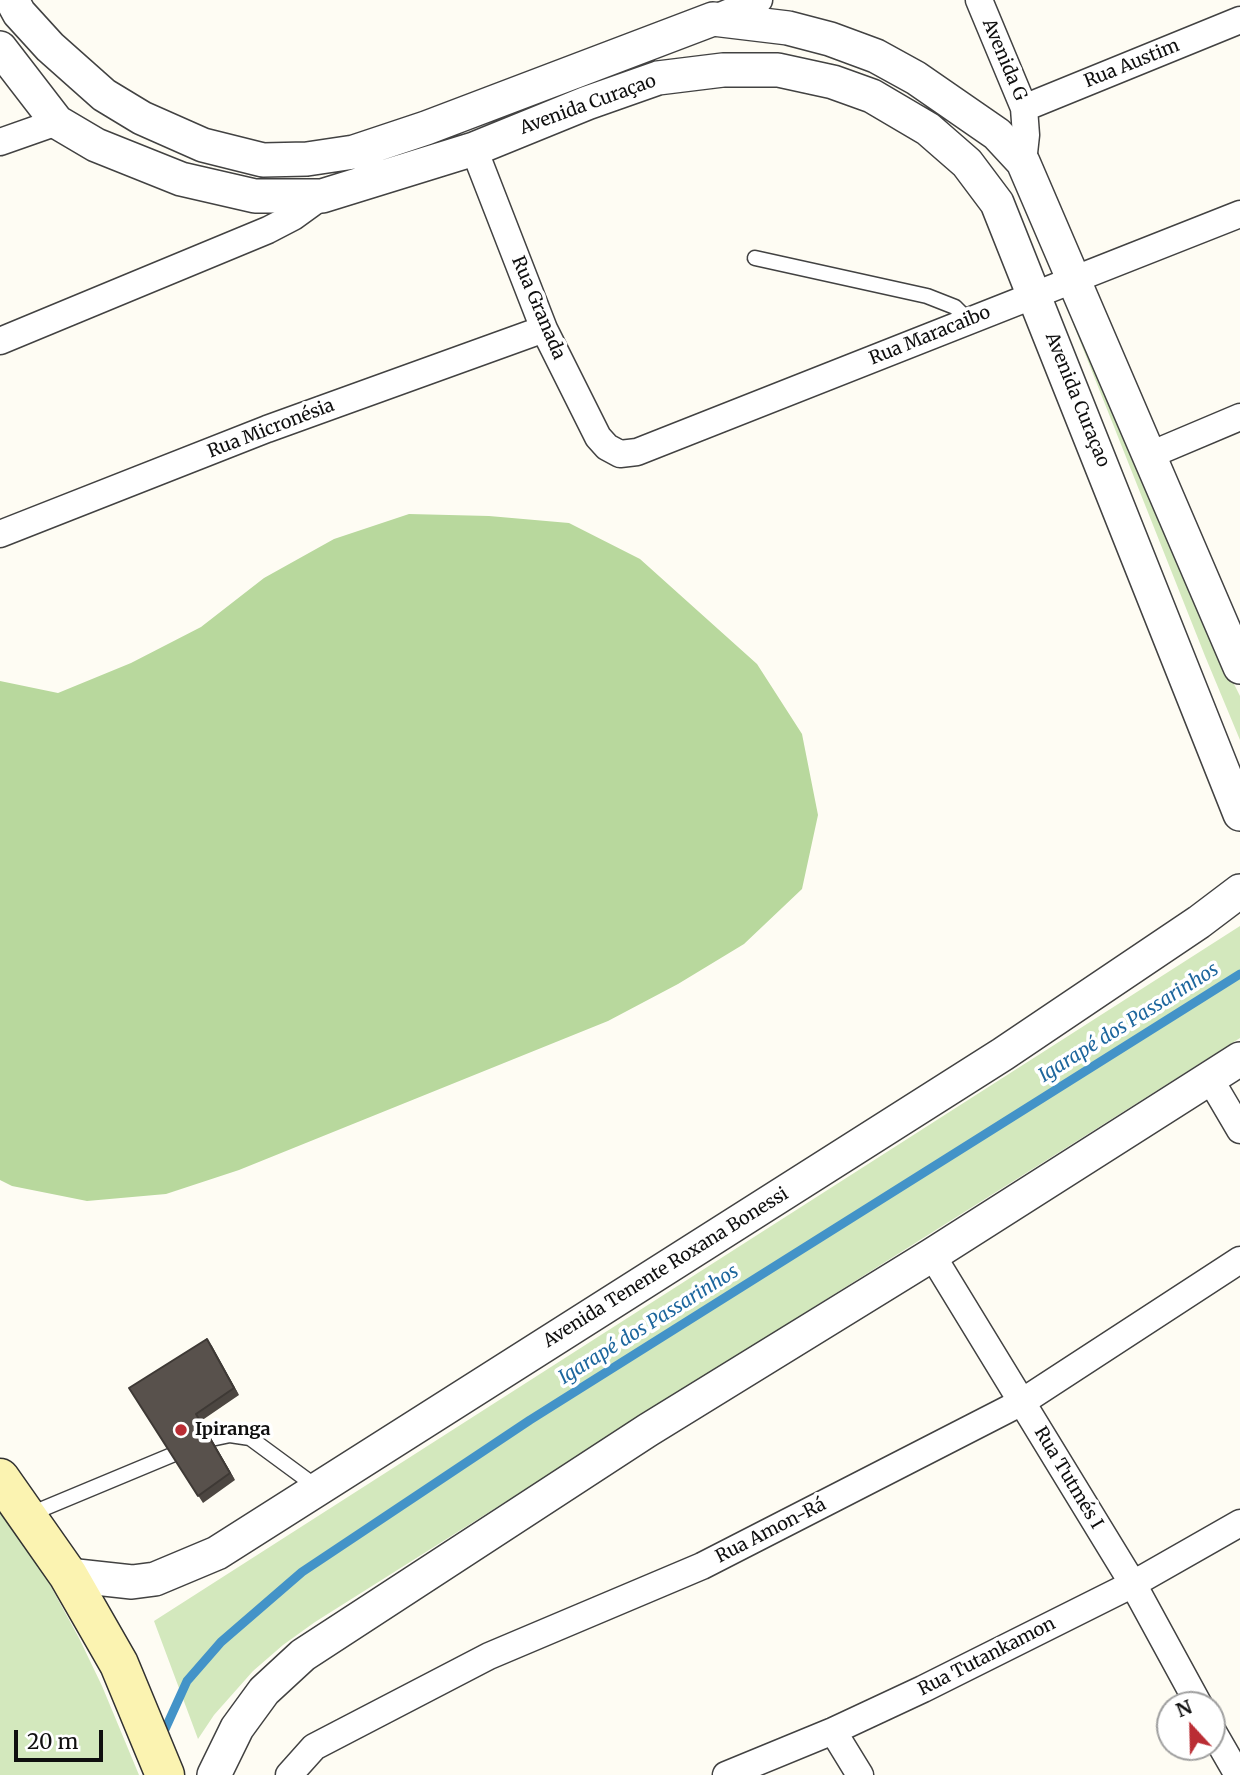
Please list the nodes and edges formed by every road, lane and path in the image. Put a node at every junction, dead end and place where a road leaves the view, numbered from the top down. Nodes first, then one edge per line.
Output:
1 (12, 0) edge
2 (759, 0) edge
3 (979, 0) edge
4 (713, 19) junction
5 (1240, 20) edge
6 (0, 48) edge
7 (1024, 108) junction
8 (57, 122) junction
9 (0, 142) edge
10 (474, 149) junction
11 (1023, 162) junction
12 (322, 196) junction
13 (1240, 214) edge
14 (755, 258) dead end
15 (1074, 278) junction
16 (1035, 294) junction
17 (968, 320) junction
18 (544, 329) junction
19 (0, 341) edge
20 (1240, 417) edge
21 (620, 454) joint
22 (1150, 455) junction
23 (0, 534) edge
24 (1240, 667) edge
25 (1240, 814) edge
26 (1240, 891) edge
27 (1240, 1059) edge
28 (1210, 1079) junction
29 (1240, 1130) edge
30 (932, 1255) junction
31 (1240, 1260) edge
32 (1022, 1402) junction
33 (211, 1439) edge
34 (172, 1455) edge
35 (0, 1478) edge
36 (319, 1489) junction
37 (26, 1515) junction
38 (1240, 1523) edge
39 (68, 1575) junction
40 (1133, 1584) junction
41 (1191, 1691) edge
42 (834, 1731) junction
43 (163, 1770) edge
44 (214, 1775) edge
45 (289, 1775) edge
46 (726, 1775) edge
47 (860, 1775) edge

1 - 4 street, Avenida Curaçao
2 - 4 street
3 - 7 street, Avenida G
4 - 11 street, Avenida Curaçao
5 - 7 street, Rua Austim
6 - 8 street, Avenida Curaçao
7 - 11 street, Avenida G
8 - 9 street
8 - 12 street, Avenida Curaçao
10 - 12 street, Avenida Curaçao
10 - 16 street, Avenida Curaçao
10 - 18 street, Rua Granada
11 - 15 street, Avenida Curaçao
12 - 19 street
13 - 15 street, Rua Maracaibo
14 - 17 lane
15 - 16 street, Rua Maracaibo
15 - 22 street, Avenida Curaçao
16 - 17 street, Rua Maracaibo
16 - 25 street, Avenida Curaçao
17 - 21 street, Rua Maracaibo
18 - 21 street, Rua Granada
18 - 23 street, Rua Micronésia
20 - 22 street
22 - 24 street, Avenida Curaçao
26 - 36 street, Avenida Tenente Roxana Bonessi
27 - 28 street
28 - 29 street
28 - 30 street
30 - 32 street, Rua Tutmés I
30 - 44 street
31 - 32 street, Rua Amon-Rá
32 - 40 street, Rua Tutmés I
32 - 45 street, Rua Amon-Rá
33 - 36 lane
34 - 37 lane
35 - 37 main road
36 - 39 street, Avenida Tenente Roxana Bonessi
37 - 39 main road
38 - 40 street, Rua Tutankamon
39 - 43 main road
40 - 41 street, Rua Tutmés I
40 - 42 street, Rua Tutankamon
42 - 46 street, Rua Tutankamon
42 - 47 street

